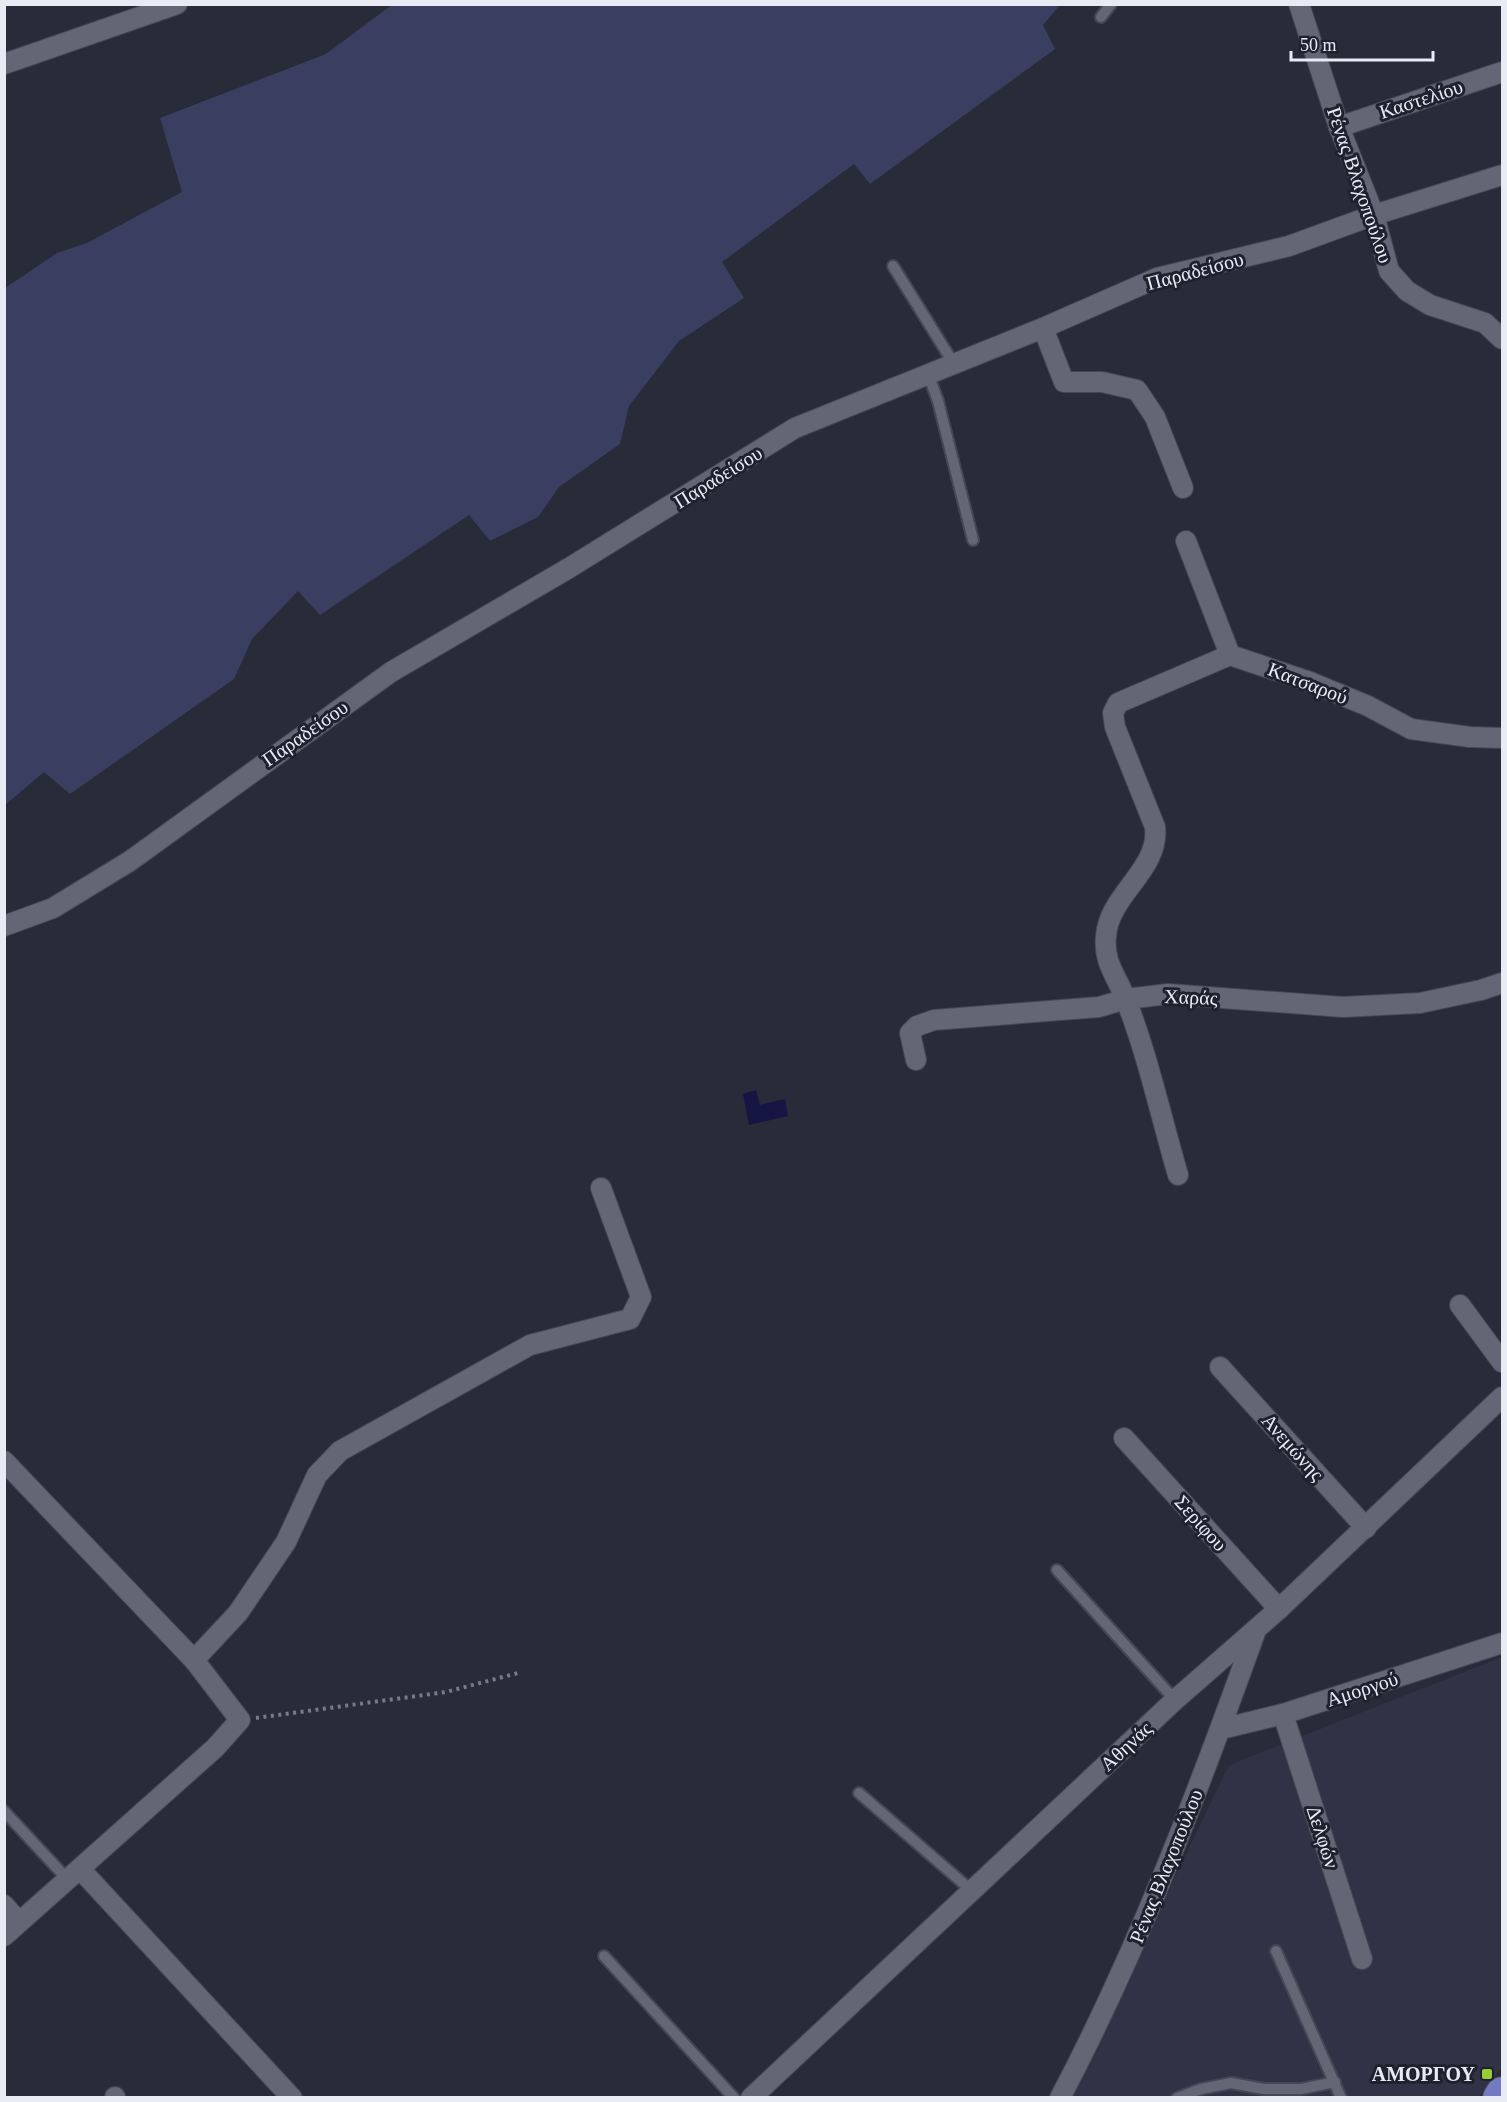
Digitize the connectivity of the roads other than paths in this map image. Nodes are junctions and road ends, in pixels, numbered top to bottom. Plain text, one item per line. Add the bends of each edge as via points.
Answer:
1 (177, 4) edge
2 (1111, 4) edge
3 (1299, 4) edge
4 (1101, 17) dead end
5 (4, 64) edge
6 (1503, 72) edge
7 (1339, 127) junction
8 (1503, 175) edge
9 (1374, 215) junction
10 (893, 266) dead end
11 (1043, 328) junction
12 (1503, 339) edge
13 (954, 364) junction
14 (928, 374) junction
15 (1183, 488) dead end
16 (973, 540) dead end
17 (1186, 541) dead end
18 (1230, 655) junction
19 (1503, 738) edge
20 (4, 926) edge
21 (1503, 983) edge
22 (1126, 999) junction
23 (916, 1060) dead end
24 (1178, 1175) dead end
25 (601, 1188) dead end
26 (1460, 1305) dead end
27 (1503, 1362) edge
28 (1220, 1367) dead end
29 (1503, 1397) edge
30 (1124, 1438) dead end
31 (4, 1461) edge
32 (1366, 1528) junction
33 (1057, 1570) dead end
34 (1279, 1609) junction
35 (1257, 1628) junction
36 (1503, 1643) edge
37 (194, 1660) junction
38 (1175, 1700) junction
39 (1283, 1714) junction
40 (1221, 1729) junction
41 (859, 1793) dead end
42 (4, 1810) edge
43 (75, 1875) junction
44 (972, 1891) junction
45 (4, 1905) edge
46 (19, 1922) junction
47 (4, 1936) edge
48 (1276, 1951) dead end
49 (604, 1956) dead end
50 (1362, 1959) dead end
51 (1335, 2082) junction
52 (1503, 2092) edge
53 (292, 2097) edge
54 (734, 2097) edge
55 (751, 2097) edge
56 (1060, 2097) edge
57 (1177, 2097) edge
58 (1341, 2097) edge
59 (1499, 2097) edge

1 - 5 street
2 - 4 lane
3 - 7 street, Ρένας Βλαχοπούλου
6 - 7 street, Καστελίου
7 - 9 street, Ρένας Βλαχοπούλου
8 - 9 street, Παραδείσου
9 - 11 street, Παραδείσου via 1289,246 1157,278
9 - 12 street, Ρένας Βλαχοπούλου via 1389,272 1407,291 1430,304 1485,323
10 - 13 lane
11 - 13 street, Παραδείσου
11 - 15 street via 1064,382 1102,382 1137,390 1155,417
13 - 14 street, Παραδείσου
14 - 16 lane
14 - 20 street, Παραδείσου via 795,428 599,550 391,672 130,861 53,908
17 - 18 street
18 - 19 street, Κατσαρού via 1310,682 1411,729
18 - 22 street via 1118,703 1113,713 1157,842 1115,905 1106,933 1105,956
21 - 22 street, Χαράς via 1420,1003 1343,1007 1168,994
22 - 23 street, Χαράς via 1099,1007 934,1020 916,1026 910,1033
22 - 24 street
25 - 37 street via 641,1297 630,1319 530,1345 340,1451 317,1474 286,1542 238,1613
26 - 27 street
28 - 32 street, Ανεμώνης
29 - 32 street, Αθηνάς
30 - 34 street, Σερίφου
31 - 37 street
32 - 34 street, Αθηνάς
33 - 38 lane
34 - 35 street, Αθηνάς
35 - 38 street, Αθηνάς
35 - 40 street, Ρένας Βλαχοπούλου
36 - 39 street, Αμοργού
37 - 43 street via 240,1720 215,1749
38 - 44 street, Αθηνάς
39 - 40 street, Αμοργού
39 - 50 street, Δελφών
40 - 56 street, Ρένας Βλαχοπούλου via 1102,2018
41 - 44 lane
42 - 43 lane
43 - 46 street
43 - 53 street
44 - 55 street, Αθηνάς
45 - 46 street
46 - 47 street
48 - 51 lane
49 - 54 lane
51 - 57 lane via 1301,2089 1264,2089 1231,2083
51 - 58 lane
52 - 59 main road

